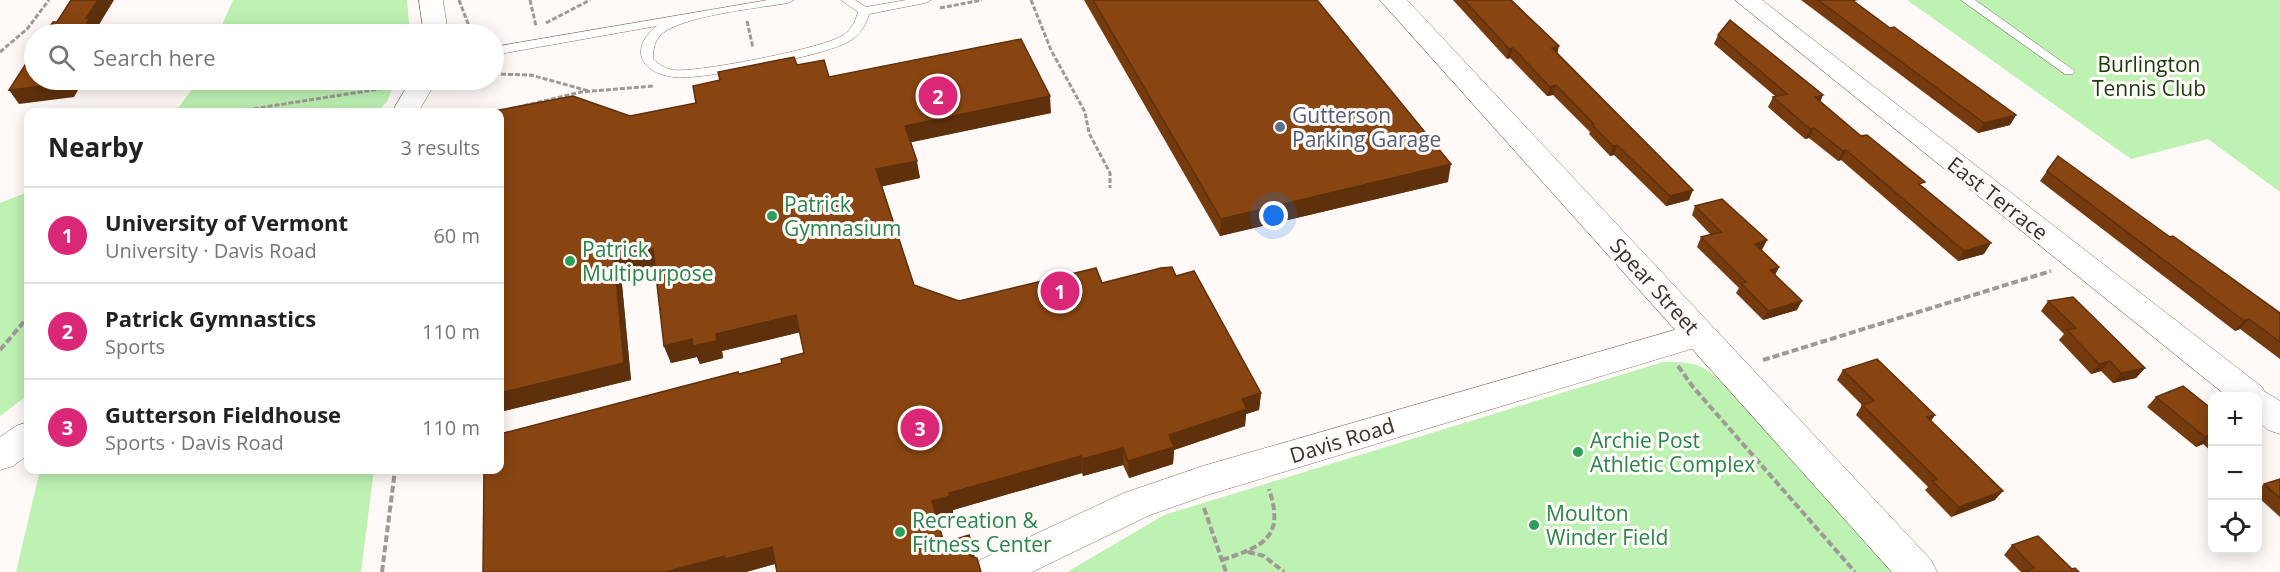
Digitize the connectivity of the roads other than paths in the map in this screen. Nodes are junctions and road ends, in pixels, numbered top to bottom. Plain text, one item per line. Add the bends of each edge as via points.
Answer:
1 (431, 0) edge
2 (788, 0) edge
3 (851, 0) edge
4 (925, 0) edge
5 (1393, 0) edge
6 (1747, 0) edge
7 (1967, 0) edge
8 (864, 11) junction
9 (690, 18) junction
10 (435, 24) edge
11 (504, 49) edge
12 (2069, 71) dead end
13 (418, 90) edge
14 (407, 108) edge
15 (1699, 335) junction
16 (2245, 392) edge
17 (2262, 405) edge
18 (2280, 420) edge
19 (24, 439) edge
20 (0, 456) edge
21 (994, 572) edge
22 (1917, 572) edge

1 - 10 street
2 - 9 lane
3 - 8 lane
4 - 8 lane
5 - 15 main road, Spear Street
6 - 16 street, East Terrace
7 - 12 lane
8 - 9 lane via 854,34 840,44 700,73 657,70 647,60 650,38 664,26
9 - 11 lane
13 - 14 street
15 - 21 street, Davis Road via 1195,483 1137,504
15 - 22 main road, Spear Street
17 - 18 street
19 - 20 street

